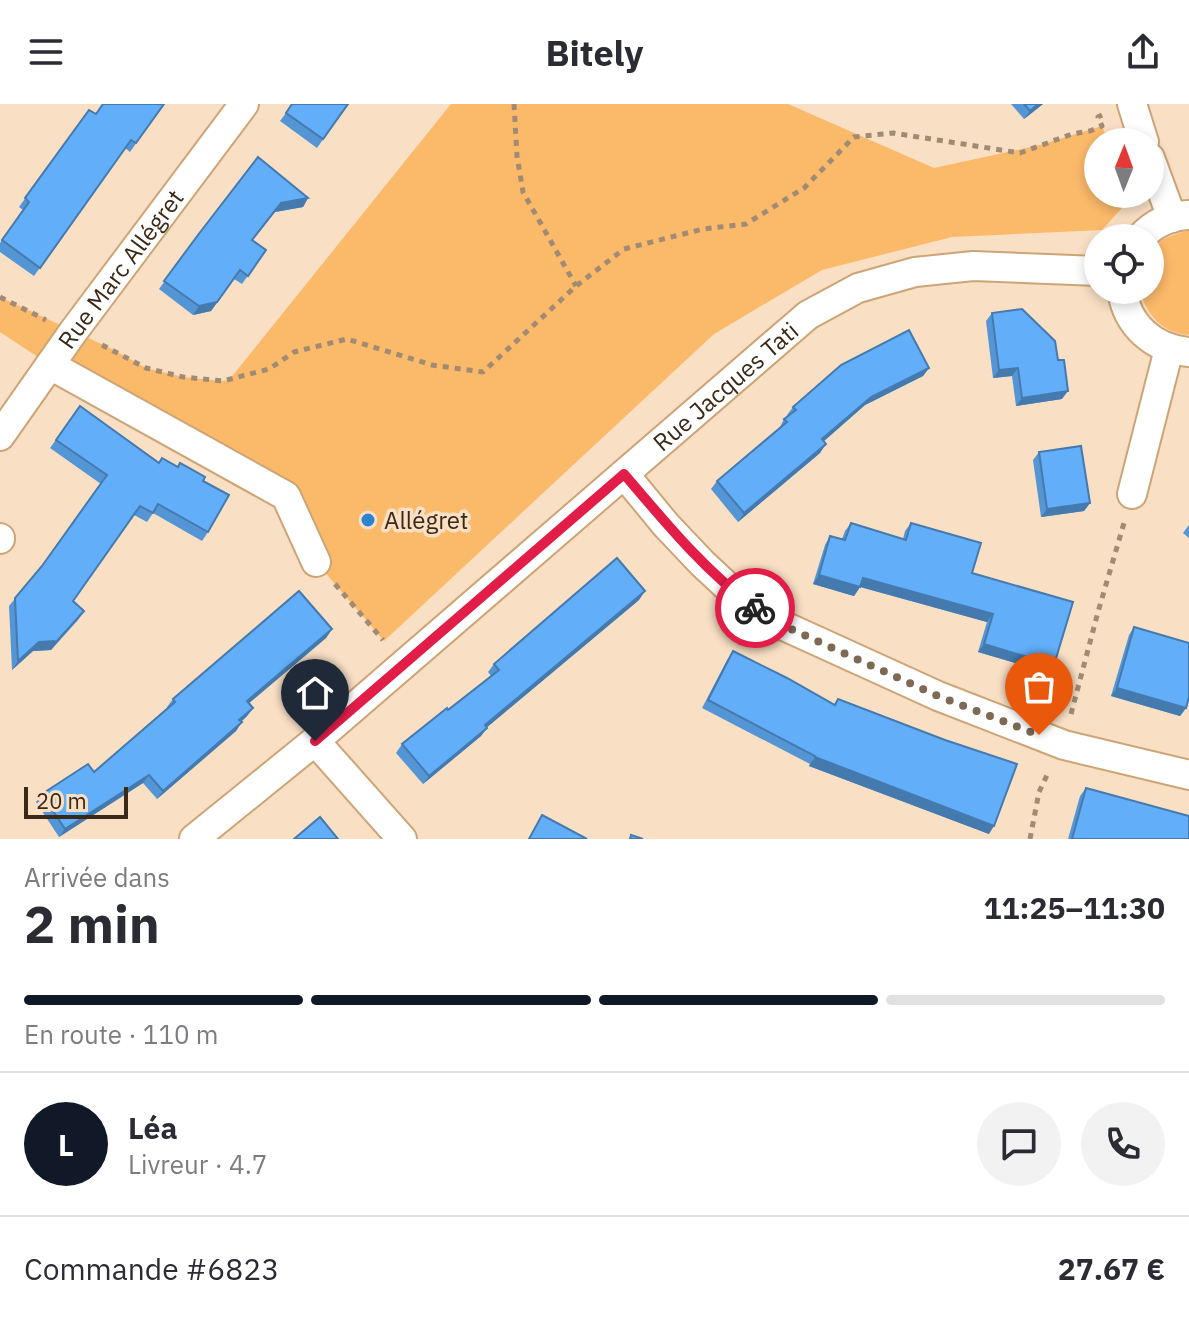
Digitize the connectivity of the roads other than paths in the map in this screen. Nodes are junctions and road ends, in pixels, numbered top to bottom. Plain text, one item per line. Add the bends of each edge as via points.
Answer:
1 (244, 104) edge
2 (1133, 104) edge
3 (1140, 128) edge
4 (1164, 185) edge
5 (1180, 216) edge
6 (1156, 224) edge
7 (1084, 270) edge
8 (1126, 304) edge
9 (1179, 351) edge
10 (50, 365) junction
11 (0, 436) edge
12 (624, 474) junction
13 (1132, 494) road end
14 (316, 562) road end
15 (315, 741) junction
16 (1189, 775) edge
17 (194, 839) edge
18 (402, 839) edge

1 - 10 street, Rue Marc Allégret
2 - 3 street
4 - 5 street
5 - 6 street
7 - 12 street, Rue Jacques Tati via 973,266 915,272 858,288 808,315
8 - 9 street via 1148,338
9 - 13 street
10 - 11 street, Rue Marc Allégret
10 - 14 street via 286,496
12 - 15 street, Rue Jacques Tati
12 - 16 street via 702,563 771,620 938,696 1064,745
15 - 17 street, Rue Jacques Tati
15 - 18 street

